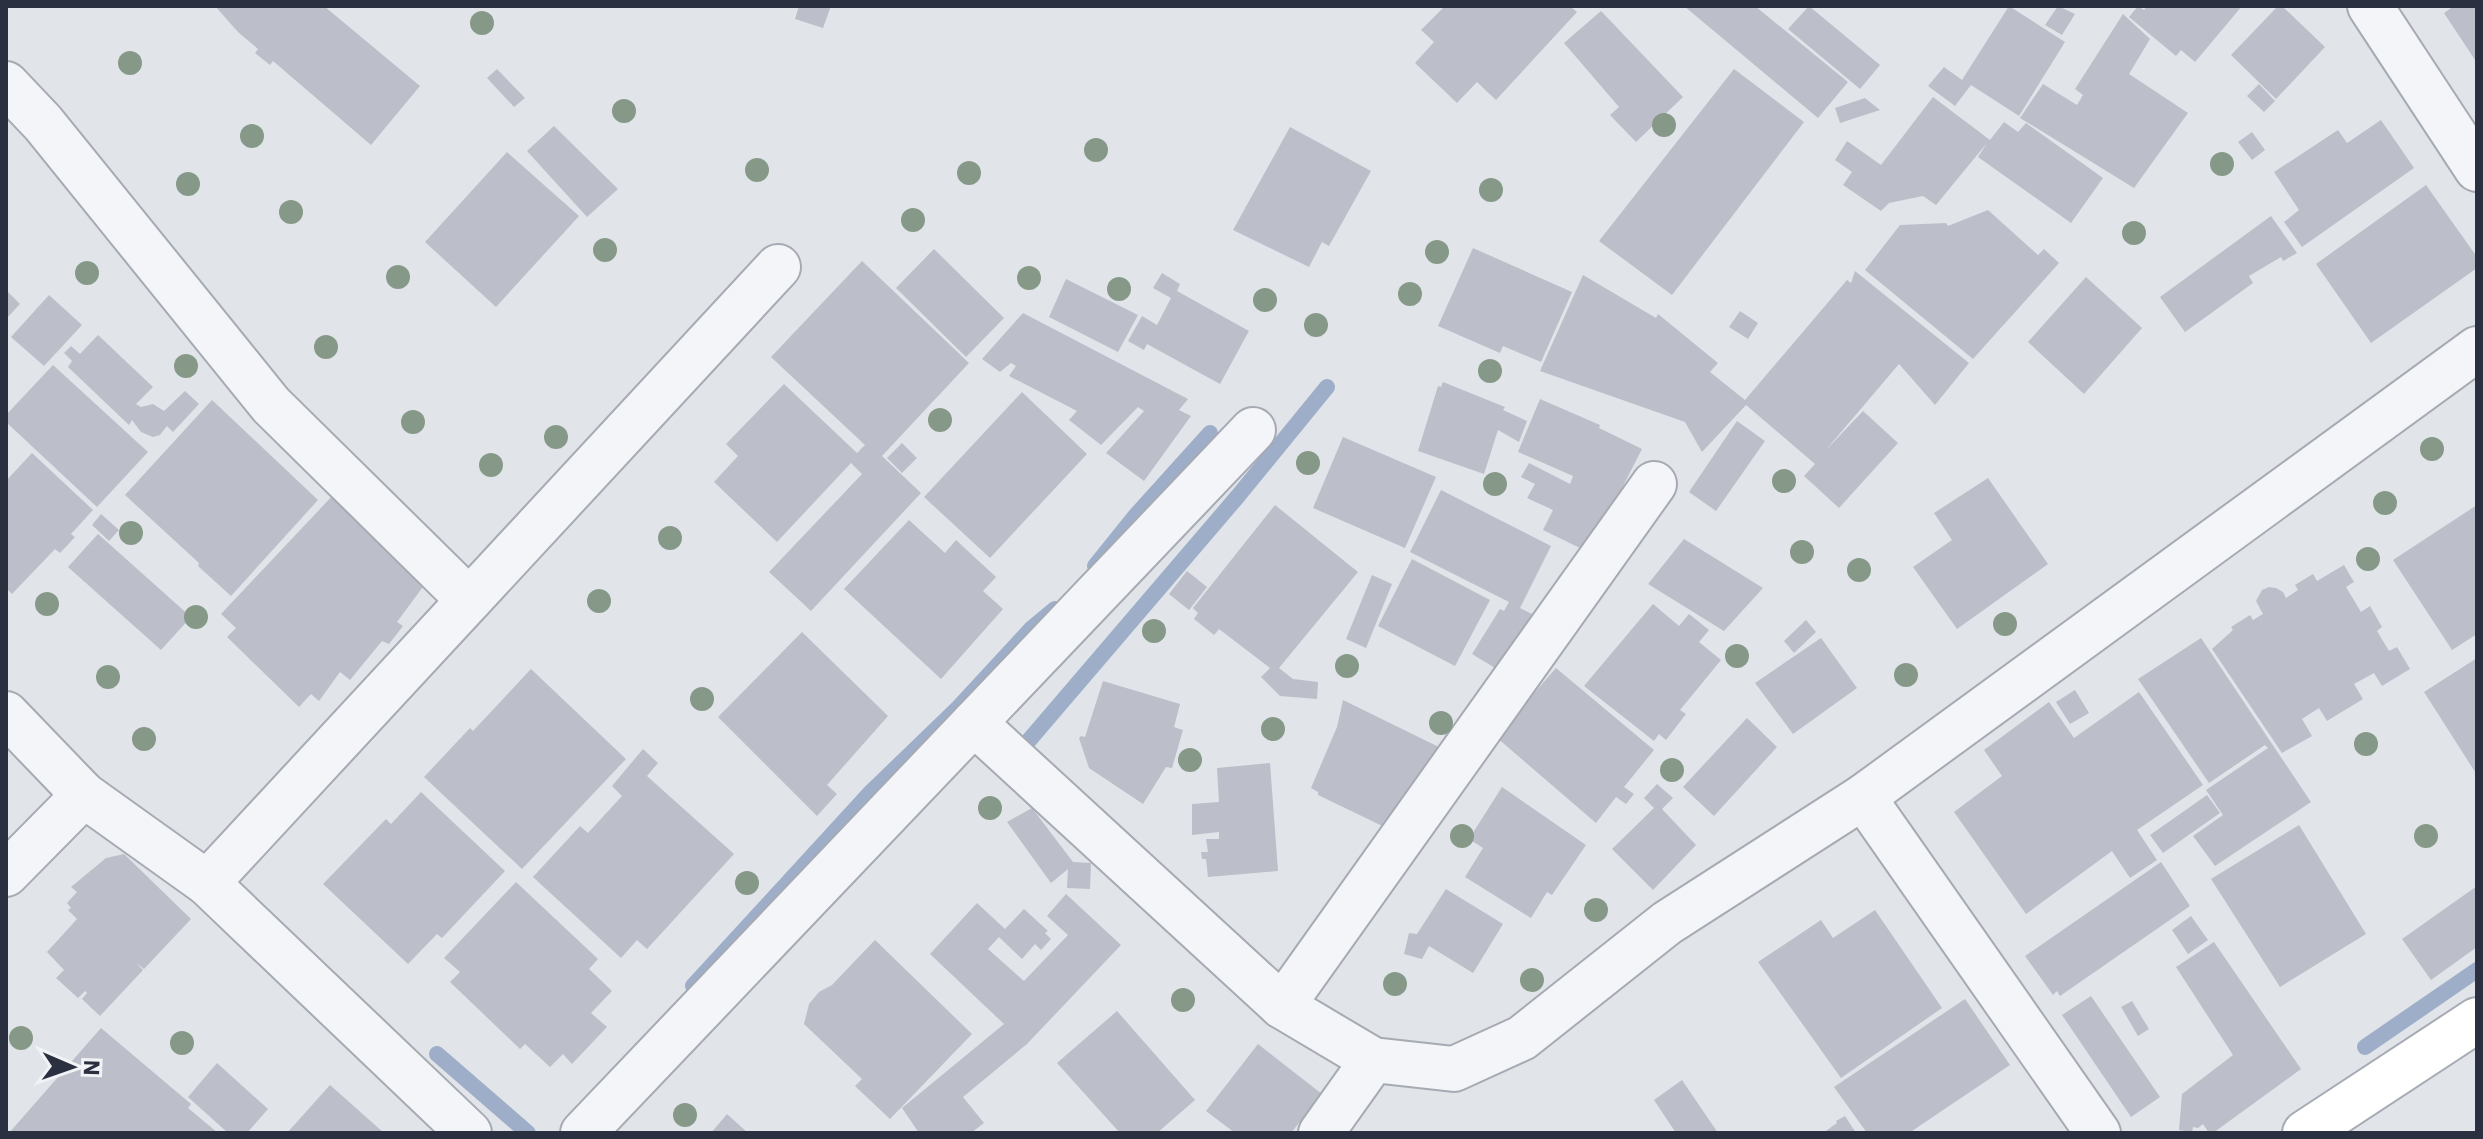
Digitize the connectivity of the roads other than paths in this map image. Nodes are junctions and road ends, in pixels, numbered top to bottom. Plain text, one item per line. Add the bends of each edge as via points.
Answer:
1 (2370, 6) edge
2 (6, 84) edge
3 (2477, 169) edge
4 (778, 267) dead end
5 (2477, 349) edge
6 (1253, 430) dead end
7 (1654, 484) dead end
8 (469, 600) junction
9 (6, 714) edge
10 (974, 723) junction
11 (84, 795) junction
12 (1863, 797) junction
13 (6, 874) edge
14 (207, 883) junction
15 (1282, 1006) junction
16 (2477, 1020) edge
17 (1373, 1060) junction
18 (469, 1133) edge
19 (583, 1133) edge
20 (1321, 1133) edge
21 (2098, 1133) edge
22 (2305, 1133) edge

1 - 3 street
2 - 8 street via 271,405
4 - 8 street
5 - 12 street
6 - 10 street
7 - 15 street
8 - 14 street
9 - 11 street
10 - 15 street
10 - 19 street
11 - 13 street
11 - 14 street
12 - 17 street via 1667,923 1522,1038 1454,1069
12 - 21 street
14 - 18 street
15 - 17 street
16 - 22 main road
17 - 20 street

